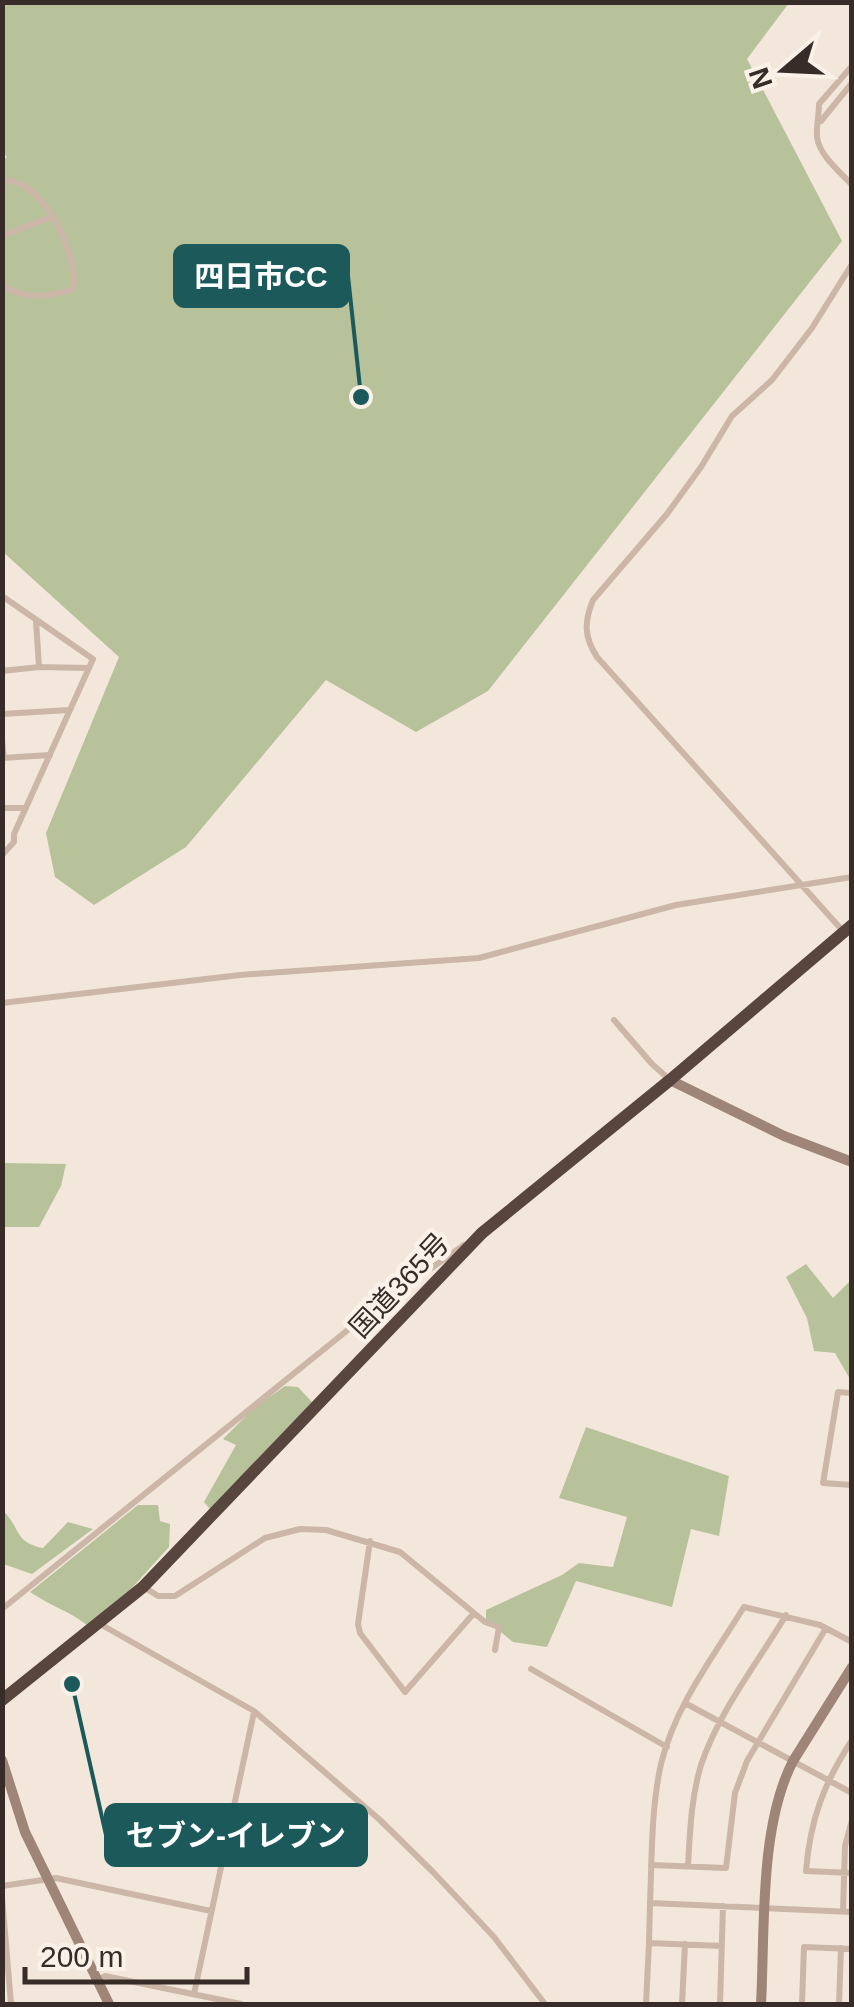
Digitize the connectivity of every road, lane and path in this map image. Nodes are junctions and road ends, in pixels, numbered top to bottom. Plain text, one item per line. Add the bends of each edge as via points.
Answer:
1 (852, 66) edge
2 (852, 83) edge
3 (820, 122) junction
4 (2, 181) edge
5 (852, 184) edge
6 (51, 217) junction
7 (2, 236) edge
8 (852, 264) edge
9 (2, 284) edge
10 (2, 596) edge
11 (36, 620) junction
12 (40, 667) junction
13 (88, 668) junction
14 (2, 671) edge
15 (69, 710) junction
16 (2, 714) edge
17 (2, 741) edge
18 (50, 755) junction
19 (3, 758) edge
20 (2, 808) edge
21 (26, 808) junction
22 (2, 855) edge
23 (852, 877) edge
24 (803, 885) junction
25 (848, 929) edge
26 (2, 1004) edge
27 (614, 1020) dead end
28 (670, 1080) junction
29 (852, 1162) edge
30 (482, 1233) junction
31 (852, 1393) edge
32 (852, 1485) edge
33 (370, 1541) junction
34 (143, 1586) junction
35 (2, 1609) edge
36 (474, 1614) junction
37 (786, 1616) junction
38 (100, 1624) junction
39 (826, 1628) junction
40 (852, 1642) edge
41 (496, 1650) dead end
42 (852, 1667) edge
43 (532, 1669) dead end
44 (2, 1700) edge
45 (684, 1703) junction
46 (254, 1711) junction
47 (720, 1722) junction
48 (852, 1740) edge
49 (756, 1741) junction
50 (667, 1747) junction
51 (2, 1760) edge
52 (793, 1761) junction
53 (828, 1779) junction
54 (852, 1793) edge
55 (852, 1820) edge
56 (850, 1834) edge
57 (651, 1865) junction
58 (688, 1866) junction
59 (848, 1873) edge
60 (48, 1880) junction
61 (2, 1886) edge
62 (2, 1897) edge
63 (650, 1903) junction
64 (724, 1906) junction
65 (766, 1909) junction
66 (211, 1911) junction
67 (847, 1912) edge
68 (648, 1942) junction
69 (685, 1944) junction
70 (722, 1946) junction
71 (841, 1948) junction
72 (852, 1949) edge
73 (6, 1978) edge
74 (98, 1980) junction
75 (194, 1994) junction
76 (12, 2004) edge
77 (110, 2004) edge
78 (241, 2004) edge
79 (545, 2004) edge
80 (646, 2004) edge
81 (682, 2004) edge
82 (720, 2004) edge
83 (761, 2004) edge
84 (802, 2004) edge
85 (838, 2004) edge

1 - 3 street via 818,104
2 - 3 street
3 - 5 street via 818,143
4 - 6 street via 34,191
6 - 7 street
6 - 9 street via 70,254 73,289 31,295
8 - 24 street via 812,328 772,380 732,416 702,466 587,615 588,644 597,657
10 - 11 street
11 - 12 street
11 - 13 street via 92,658
12 - 13 street
12 - 14 street
13 - 15 street
15 - 16 street
15 - 18 street
17 - 19 street
18 - 19 street
18 - 21 street
20 - 21 street
21 - 22 street
23 - 24 street
24 - 25 street
24 - 26 street via 676,906 479,958 240,976
25 - 28 highway, 国道365号
27 - 28 street
28 - 29 street
28 - 30 highway, 国道365号
30 - 34 highway, 国道365号
30 - 35 street via 375,1308
31 - 32 street via 838,1392 823,1484
33 - 34 street via 326,1530 282,1532 175,1596 158,1596
33 - 36 street via 400,1552
33 - 36 street via 360,1633 405,1692
34 - 38 highway, 国道365号
36 - 41 street via 498,1627
37 - 39 street
37 - 45 street via 744,1607
37 - 47 street
38 - 44 highway, 国道365号
38 - 46 street
39 - 40 street
39 - 49 street
42 - 52 street
43 - 50 street
45 - 47 street
45 - 50 street
46 - 66 street
46 - 79 street via 433,1872
47 - 49 street
47 - 58 street via 698,1778
48 - 53 street
49 - 52 street
49 - 58 street via 735,1793 726,1868
50 - 57 street
51 - 60 street
52 - 53 street
52 - 65 street via 772,1821
53 - 54 street
53 - 59 street via 810,1829 806,1871
55 - 56 street
56 - 59 street
57 - 58 street
57 - 63 street
59 - 67 street
60 - 61 street
60 - 66 street
60 - 74 street
62 - 73 street
63 - 64 street
63 - 68 street
64 - 65 street
64 - 70 street
65 - 67 street
65 - 83 street
66 - 75 street
68 - 69 street
68 - 80 street
69 - 70 street
69 - 81 street
70 - 82 street
71 - 72 street
71 - 84 street via 804,1947
71 - 85 street
73 - 76 street
74 - 75 street
74 - 77 street
75 - 78 street

